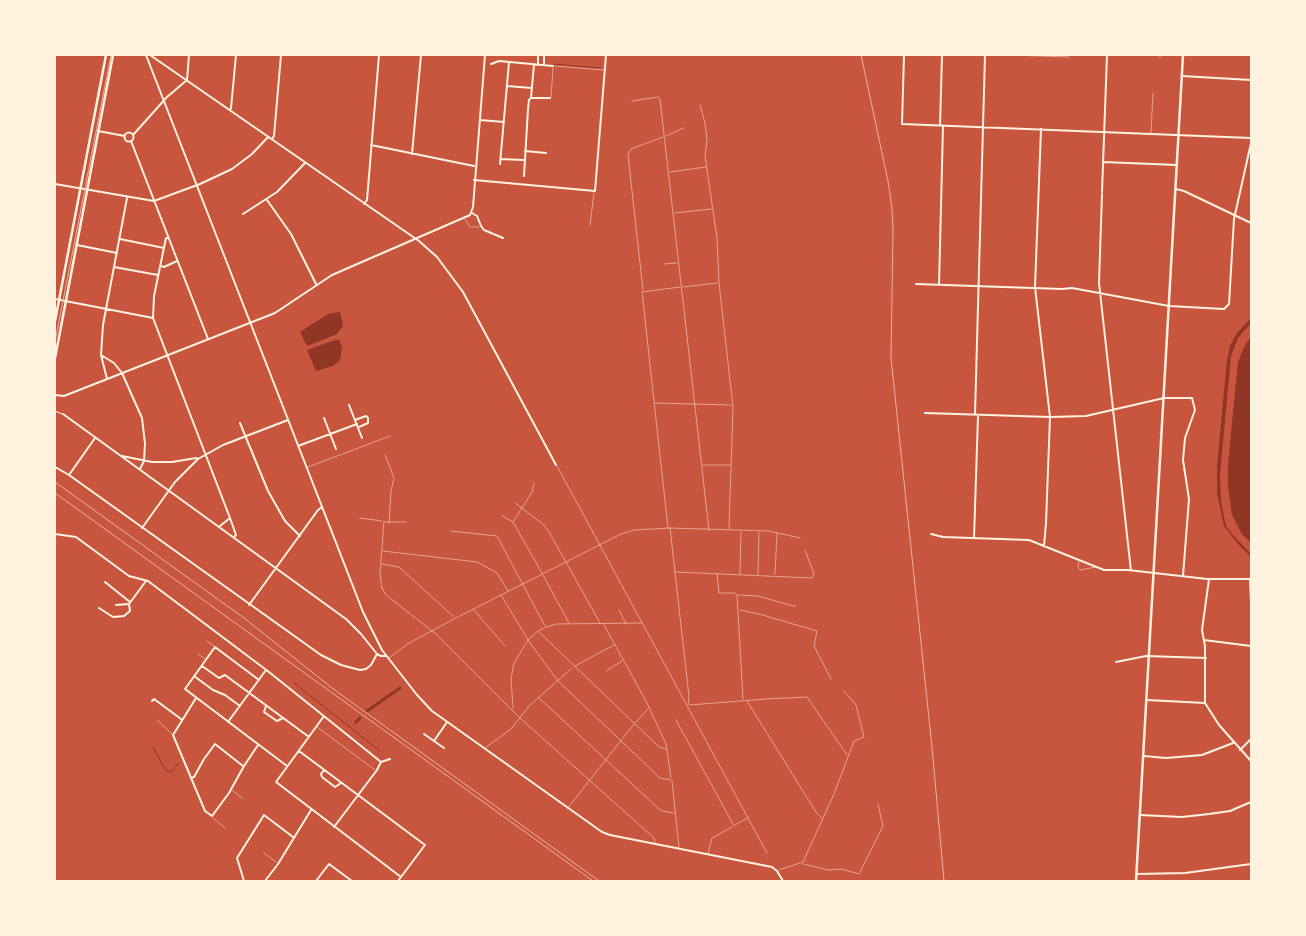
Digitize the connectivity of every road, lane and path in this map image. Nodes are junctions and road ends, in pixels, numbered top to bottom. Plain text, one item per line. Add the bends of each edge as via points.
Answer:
1 (106, 55) edge
2 (113, 55) edge
3 (146, 55) edge
4 (150, 55) edge
5 (189, 55) edge
6 (236, 55) edge
7 (281, 55) edge
8 (379, 55) edge
9 (421, 55) edge
10 (485, 55) edge
11 (504, 55) edge
12 (538, 55) edge
13 (544, 55) edge
14 (606, 55) edge
15 (904, 55) edge
16 (942, 55) edge
17 (985, 55) edge
18 (1008, 55) edge
19 (1107, 55) edge
20 (1160, 55) edge
21 (1183, 55) edge
22 (1069, 56) dead end
23 (1160, 58) dead end
24 (503, 61) junction
25 (509, 62) junction
26 (491, 64) dead end
27 (536, 64) junction
28 (544, 65) junction
29 (553, 66) junction
30 (605, 70) junction
31 (1182, 76) junction
32 (187, 80) junction
33 (1251, 80) edge
34 (507, 86) junction
35 (532, 88) junction
36 (1153, 93) dead end
37 (531, 98) junction
38 (550, 98) joint
39 (164, 101) junction
40 (632, 101) dead end
41 (700, 105) dead end
42 (230, 110) junction
43 (480, 120) junction
44 (504, 122) junction
45 (942, 126) junction
46 (983, 127) junction
47 (684, 128) dead end
48 (1041, 129) junction
49 (98, 131) junction
50 (1104, 131) junction
51 (1151, 133) junction
52 (1179, 134) junction
53 (133, 135) junction
54 (125, 136) junction
55 (664, 136) junction
56 (268, 137) junction
57 (1251, 138) edge
58 (272, 139) junction
59 (131, 141) junction
60 (1251, 143) edge
61 (371, 145) junction
62 (525, 151) junction
63 (546, 153) dead end
64 (412, 154) junction
65 (501, 158) junction
66 (524, 160) junction
67 (1103, 162) junction
68 (305, 163) junction
69 (500, 164) dead end
70 (1177, 165) junction
71 (476, 166) junction
72 (707, 167) junction
73 (668, 172) junction
74 (524, 176) dead end
75 (474, 180) junction
76 (55, 184) edge
77 (196, 186) junction
78 (80, 189) junction
79 (1176, 189) junction
80 (87, 190) junction
81 (594, 191) junction
82 (127, 198) junction
83 (267, 200) junction
84 (154, 202) junction
85 (364, 204) junction
86 (713, 209) junction
87 (471, 213) junction
88 (244, 214) dead end
89 (673, 214) junction
90 (1234, 215) junction
91 (464, 219) junction
92 (1251, 223) edge
93 (590, 225) dead end
94 (481, 226) junction
95 (168, 238) junction
96 (503, 238) dead end
97 (119, 239) junction
98 (416, 239) junction
99 (76, 245) junction
100 (164, 248) junction
101 (116, 252) junction
102 (177, 261) junction
103 (679, 262) junction
104 (664, 264) dead end
105 (161, 266) junction
106 (114, 267) junction
107 (158, 275) junction
108 (719, 283) junction
109 (316, 284) junction
110 (916, 284) dead end
111 (939, 285) junction
112 (978, 286) junction
113 (681, 287) junction
114 (1035, 287) junction
115 (642, 292) junction
116 (1101, 293) junction
117 (57, 299) edge
118 (66, 301) junction
119 (1171, 306) junction
120 (106, 309) junction
121 (152, 318) junction
122 (55, 321) edge
123 (250, 323) junction
124 (208, 339) junction
125 (101, 355) junction
126 (167, 355) junction
127 (55, 358) edge
128 (122, 373) junction
129 (107, 379) junction
130 (55, 395) edge
131 (1164, 398) junction
132 (654, 403) junction
133 (349, 405) dead end
134 (695, 405) junction
135 (731, 405) junction
136 (1113, 410) junction
137 (55, 411) edge
138 (925, 413) dead end
139 (63, 414) joint
140 (974, 414) junction
141 (978, 415) junction
142 (1050, 417) junction
143 (324, 418) dead end
144 (288, 420) junction
145 (355, 420) junction
146 (240, 422) dead end
147 (357, 425) junction
148 (330, 434) junction
149 (246, 436) junction
150 (390, 436) dead end
151 (96, 438) junction
152 (362, 438) dead end
153 (298, 446) junction
154 (336, 450) dead end
155 (205, 455) junction
156 (385, 455) dead end
157 (122, 456) junction
158 (198, 459) junction
159 (144, 461) junction
160 (556, 465) joint
161 (702, 465) junction
162 (731, 465) junction
163 (55, 467) edge
164 (307, 468) junction
165 (140, 469) junction
166 (69, 475) junction
167 (534, 483) dead end
168 (169, 491) junction
169 (515, 503) dead end
170 (322, 508) junction
171 (522, 508) junction
172 (502, 516) dead end
173 (230, 518) junction
174 (360, 518) dead end
175 (384, 521) junction
176 (406, 522) dead end
177 (513, 522) junction
178 (389, 523) junction
179 (220, 527) junction
180 (142, 528) junction
181 (668, 528) junction
182 (670, 528) junction
183 (709, 530) junction
184 (729, 530) junction
185 (451, 531) dead end
186 (741, 531) junction
187 (759, 531) junction
188 (777, 533) junction
189 (55, 534) edge
190 (931, 534) dead end
191 (300, 536) junction
192 (234, 538) junction
193 (800, 538) dead end
194 (974, 538) junction
195 (600, 546) junction
196 (1044, 546) junction
197 (805, 550) dead end
198 (381, 551) junction
199 (1080, 561) junction
200 (566, 563) junction
201 (381, 564) junction
202 (1096, 567) junction
203 (276, 568) junction
204 (1131, 571) junction
205 (674, 572) junction
206 (717, 573) junction
207 (543, 574) junction
208 (1154, 574) junction
209 (740, 575) junction
210 (758, 575) junction
211 (775, 576) junction
212 (1183, 576) junction
213 (1210, 579) junction
214 (146, 581) junction
215 (104, 582) dead end
216 (522, 584) junction
217 (508, 591) junction
218 (501, 595) junction
219 (737, 595) junction
220 (1251, 602) edge
221 (130, 603) junction
222 (250, 605) junction
223 (116, 606) dead end
224 (796, 606) dead end
225 (99, 608) dead end
226 (473, 609) junction
227 (619, 610) dead end
228 (738, 610) junction
229 (454, 619) junction
230 (642, 623) junction
231 (570, 624) junction
232 (600, 624) junction
233 (627, 624) junction
234 (604, 625) junction
235 (546, 626) junction
236 (432, 631) junction
237 (538, 631) junction
238 (528, 640) junction
239 (1204, 640) junction
240 (207, 641) dead end
241 (614, 645) junction
242 (506, 646) dead end
243 (1251, 646) edge
244 (215, 648) junction
245 (198, 654) dead end
246 (377, 654) junction
247 (386, 656) junction
248 (1149, 656) junction
249 (1206, 658) junction
250 (389, 659) junction
251 (206, 660) junction
252 (623, 660) junction
253 (1116, 662) dead end
254 (202, 666) junction
255 (574, 667) junction
256 (266, 670) junction
257 (606, 671) dead end
258 (194, 676) junction
259 (831, 679) dead end
260 (259, 680) junction
261 (558, 681) junction
262 (844, 691) dead end
263 (250, 693) junction
264 (538, 697) junction
265 (196, 698) junction
266 (743, 700) junction
267 (747, 700) junction
268 (1147, 700) junction
269 (152, 701) dead end
270 (1205, 703) junction
271 (266, 705) junction
272 (687, 705) junction
273 (240, 706) junction
274 (650, 709) junction
275 (513, 710) junction
276 (324, 716) junction
277 (283, 718) junction
278 (520, 718) junction
279 (157, 720) dead end
280 (181, 720) junction
281 (676, 720) dead end
282 (228, 722) junction
283 (447, 722) junction
284 (634, 724) junction
285 (317, 727) junction
286 (172, 734) junction
287 (424, 734) dead end
288 (309, 737) junction
289 (1251, 740) edge
290 (434, 741) junction
291 (621, 742) junction
292 (1233, 743) junction
293 (258, 745) junction
294 (444, 748) dead end
295 (484, 749) junction
296 (668, 749) junction
297 (1240, 750) junction
298 (299, 751) junction
299 (848, 755) junction
300 (1143, 756) junction
301 (390, 759) dead end
302 (606, 761) junction
303 (1251, 761) edge
304 (381, 762) junction
305 (244, 766) junction
306 (287, 766) junction
307 (324, 770) junction
308 (376, 771) junction
309 (191, 778) junction
310 (671, 780) junction
311 (590, 781) junction
312 (341, 783) junction
313 (231, 790) junction
314 (358, 796) junction
315 (244, 799) dead end
316 (1251, 802) edge
317 (878, 804) dead end
318 (311, 809) junction
319 (568, 809) junction
320 (676, 813) junction
321 (1140, 815) junction
322 (212, 816) junction
323 (749, 818) junction
324 (823, 818) junction
325 (734, 826) junction
326 (334, 827) junction
327 (225, 828) dead end
328 (294, 837) junction
329 (655, 844) junction
330 (679, 849) junction
331 (264, 853) dead end
332 (767, 853) dead end
333 (708, 855) junction
334 (278, 864) junction
335 (802, 864) junction
336 (1251, 864) edge
337 (777, 871) junction
338 (1137, 874) junction
339 (401, 877) junction
340 (244, 881) edge
341 (264, 881) edge
342 (316, 881) edge
343 (352, 881) edge
344 (398, 881) edge
345 (783, 881) edge
346 (1136, 881) edge

1 - 78 main road
2 - 49 main road
3 - 39 street
4 - 32 street
5 - 32 street
6 - 42 street
7 - 58 street
8 - 61 street
9 - 64 street
10 - 43 street
11 - 24 street
12 - 27 street
13 - 28 street
14 - 30 street
15 - 45 street via 902,124
16 - 45 street
17 - 46 street
18 - 22 lane
19 - 50 street
20 - 23 lane
21 - 31 main road
24 - 25 street
24 - 26 street
25 - 27 street
25 - 34 street
27 - 28 street
27 - 35 street
28 - 29 street
29 - 30 lane
29 - 38 lane
30 - 81 street
31 - 33 street
31 - 52 main road
32 - 39 street
32 - 42 street
34 - 35 street
34 - 44 street
35 - 37 street
36 - 51 lane
37 - 38 street
37 - 62 street
39 - 53 street
39 - 77 street
40 - 55 lane via 659,98
41 - 72 lane via 707,140
42 - 56 street
43 - 44 street
43 - 71 street
44 - 65 street
45 - 46 street
45 - 111 street
46 - 48 street
46 - 112 street
47 - 55 lane
48 - 50 street
48 - 114 street
49 - 54 street
49 - 80 main road
50 - 51 street
50 - 67 street
51 - 52 street
52 - 57 street
52 - 70 main road
53 - 54 street via 128,133
53 - 59 street
54 - 59 street via 127,141
55 - 73 lane
55 - 115 lane via 628,152
56 - 58 street
56 - 77 street via 236,166
58 - 68 street
59 - 84 street
60 - 90 street
61 - 64 street
61 - 85 street via 367,200
62 - 63 street
62 - 66 street
64 - 71 street
65 - 66 street
65 - 69 street
66 - 74 street
67 - 70 street
67 - 116 street
68 - 83 street
68 - 85 street
70 - 79 main road
71 - 75 street
72 - 73 lane
72 - 86 lane
73 - 89 lane
75 - 81 street
75 - 87 street
76 - 78 street
77 - 84 street
77 - 123 street
78 - 80 street
78 - 117 main road
79 - 90 street
79 - 119 main road
80 - 82 street
80 - 99 main road
81 - 93 lane
82 - 84 street
82 - 97 street
83 - 88 street
83 - 109 street via 291,234
84 - 95 street
85 - 98 street
86 - 89 lane
86 - 108 lane
87 - 91 street
87 - 94 street via 477,216
89 - 103 lane
90 - 92 street
90 - 119 street via 1229,304 1221,310
91 - 94 lane via 470,227
91 - 98 street
94 - 96 street
95 - 100 street
95 - 102 street
97 - 100 street
97 - 101 street
98 - 109 street
98 - 160 street via 437,257 460,286
99 - 101 street
99 - 118 main road
100 - 105 street
101 - 106 street
102 - 105 street
102 - 124 street
103 - 104 lane
103 - 113 lane
105 - 107 street
106 - 107 street
106 - 120 street
107 - 121 street
108 - 113 lane
108 - 135 lane
109 - 123 street via 275,313
110 - 111 street
111 - 112 street
112 - 114 street
112 - 140 street
113 - 115 lane
113 - 134 lane
114 - 116 street
114 - 142 street
115 - 132 lane
116 - 119 street
116 - 136 street
117 - 118 street
117 - 122 main road
118 - 120 street
118 - 127 main road
119 - 131 main road
120 - 121 street
120 - 125 street
121 - 126 street
123 - 124 street
123 - 144 street
124 - 126 street
125 - 128 street
125 - 129 street
126 - 128 street
126 - 155 street
128 - 129 street
128 - 159 street via 142,418 146,444
129 - 130 street via 64,396
131 - 136 street
131 - 208 main road
131 - 212 street via 1192,398 1194,410 1185,438 1183,460 1189,499
132 - 134 lane
132 - 181 lane
133 - 145 street
134 - 135 lane
134 - 161 lane
135 - 162 lane
136 - 142 street via 1086,416
136 - 204 street
137 - 139 street
138 - 140 street
139 - 151 street
140 - 141 street
141 - 142 street
141 - 194 street
142 - 196 street
143 - 148 street
144 - 149 street
144 - 153 street
145 - 147 street
145 - 147 street via 366,416 369,420
146 - 149 street
147 - 148 street
147 - 152 street
148 - 153 street
148 - 154 street
149 - 155 street
149 - 191 street via 273,501 285,521
150 - 164 lane
151 - 157 street
151 - 166 street
153 - 164 street
155 - 158 street
155 - 173 street
156 - 178 lane via 394,478
157 - 159 street
157 - 165 street
158 - 159 street
158 - 168 street
159 - 165 street
160 - 195 lane
161 - 162 lane
161 - 183 lane
162 - 184 lane
163 - 166 street
164 - 170 street
165 - 168 street
166 - 180 street
167 - 171 lane
168 - 179 street
168 - 180 street
169 - 171 lane
170 - 191 street
170 - 247 street via 377,643
171 - 177 lane
171 - 200 lane via 548,530
172 - 177 lane
173 - 179 street
173 - 192 street via 236,535
174 - 175 lane
175 - 178 lane
175 - 198 lane
176 - 178 lane
177 - 207 lane
179 - 192 street
180 - 222 street
181 - 182 lane
181 - 195 lane via 634,530
182 - 183 lane
182 - 205 lane
183 - 184 lane
184 - 186 lane
185 - 216 lane via 497,536
186 - 187 lane
186 - 209 lane
187 - 188 lane
187 - 210 lane
188 - 193 lane
188 - 211 lane
189 - 214 street via 76,537 129,576
190 - 194 street
191 - 203 street
192 - 203 street
194 - 196 street via 1029,540
195 - 200 lane
195 - 230 lane
196 - 199 street
197 - 211 lane via 814,574 812,578
198 - 201 lane
198 - 217 lane via 477,562 497,573
199 - 202 street
199 - 202 lane via 1080,570
200 - 207 lane
200 - 232 lane
201 - 229 lane via 398,567
201 - 236 lane via 383,591
202 - 204 street
203 - 222 street
203 - 246 street via 346,618
204 - 208 street
205 - 206 lane
205 - 272 lane via 689,697
206 - 209 lane
206 - 219 lane via 719,593
207 - 216 lane
207 - 231 lane
208 - 212 street
208 - 248 main road
209 - 210 lane
210 - 211 lane
212 - 213 street
213 - 220 street via 1250,579
213 - 239 street via 1202,630
214 - 221 street
214 - 256 street
215 - 221 street
216 - 217 lane
216 - 235 lane
217 - 218 lane
218 - 226 lane
218 - 238 lane
219 - 224 lane via 758,596
219 - 228 lane
221 - 223 street
221 - 225 street via 129,612 123,617 111,616
222 - 246 street via 327,658 358,670 373,666
226 - 229 lane
226 - 242 lane
227 - 233 lane
228 - 259 lane via 817,631 814,646
228 - 266 lane
229 - 236 lane
230 - 233 lane
230 - 272 lane
231 - 232 lane
231 - 235 lane
232 - 234 lane
233 - 234 lane
234 - 241 lane
235 - 237 lane
236 - 250 lane
236 - 275 lane
237 - 238 lane
237 - 255 lane
238 - 261 lane
238 - 275 lane via 513,667
239 - 243 street
239 - 249 street
240 - 244 lane
241 - 252 lane
241 - 255 lane
244 - 251 street
244 - 260 street
245 - 251 lane
246 - 247 street
247 - 250 street
248 - 249 street
248 - 253 street
248 - 268 main road
249 - 270 street
250 - 283 street via 422,702
251 - 254 street
252 - 257 lane
252 - 274 lane
254 - 258 street
254 - 263 street via 219,678 225,675
255 - 261 lane
255 - 284 lane
256 - 260 street
256 - 276 street
258 - 265 street via 185,689
258 - 273 street
260 - 263 street
261 - 264 lane
261 - 291 lane
262 - 299 lane via 854,701 864,734 854,741
263 - 271 street
263 - 273 street
264 - 278 lane
264 - 302 lane
265 - 280 street
265 - 282 street
266 - 267 lane
266 - 272 lane
267 - 299 lane via 809,699
267 - 324 lane via 816,812
268 - 270 street
268 - 300 main road
269 - 280 street via 154,699
270 - 292 street
271 - 277 street
271 - 277 street via 264,712 277,721
272 - 323 lane
273 - 282 street
274 - 284 lane
274 - 296 lane
275 - 278 lane
276 - 285 street
276 - 304 street
277 - 288 street
278 - 295 lane
278 - 311 lane
279 - 286 lane
280 - 286 street
281 - 325 lane
282 - 293 street
283 - 290 street
283 - 295 street
284 - 291 lane
284 - 296 lane via 659,747
285 - 288 street
285 - 308 lane
286 - 309 street
287 - 290 street
288 - 298 street
289 - 297 street
290 - 294 street
291 - 302 lane
291 - 310 lane via 660,778
292 - 297 street
292 - 300 street via 1202,755
293 - 305 street
293 - 306 street
295 - 319 street
296 - 310 lane
297 - 303 street
298 - 306 street
298 - 307 street
299 - 324 lane
300 - 321 main road
301 - 304 street
302 - 311 lane
302 - 320 lane via 660,810
304 - 308 street
305 - 309 street via 215,744
305 - 313 street
306 - 318 street via 276,782
307 - 312 street
307 - 312 street via 322,777 335,787
308 - 314 street
309 - 322 street via 205,811
310 - 320 lane
311 - 319 lane
311 - 329 lane via 654,838
312 - 314 street
313 - 315 lane
313 - 322 street
314 - 326 street
314 - 339 street via 425,845
316 - 321 street via 1230,811 1209,814 1182,817
317 - 335 lane via 883,826 859,874 841,868 818,869
318 - 326 street
318 - 328 street
319 - 329 street via 605,834
320 - 330 lane
321 - 338 main road
322 - 327 lane
323 - 325 lane
323 - 332 lane
324 - 335 lane
325 - 333 lane via 712,838
326 - 339 street
328 - 334 street
328 - 340 street via 264,815 236,858
329 - 330 street
330 - 333 street
331 - 334 lane
333 - 337 street via 772,867
334 - 341 street
335 - 337 lane via 785,866
336 - 338 street via 1185,873
337 - 345 street
338 - 346 main road
339 - 344 street
342 - 343 street via 329,864

